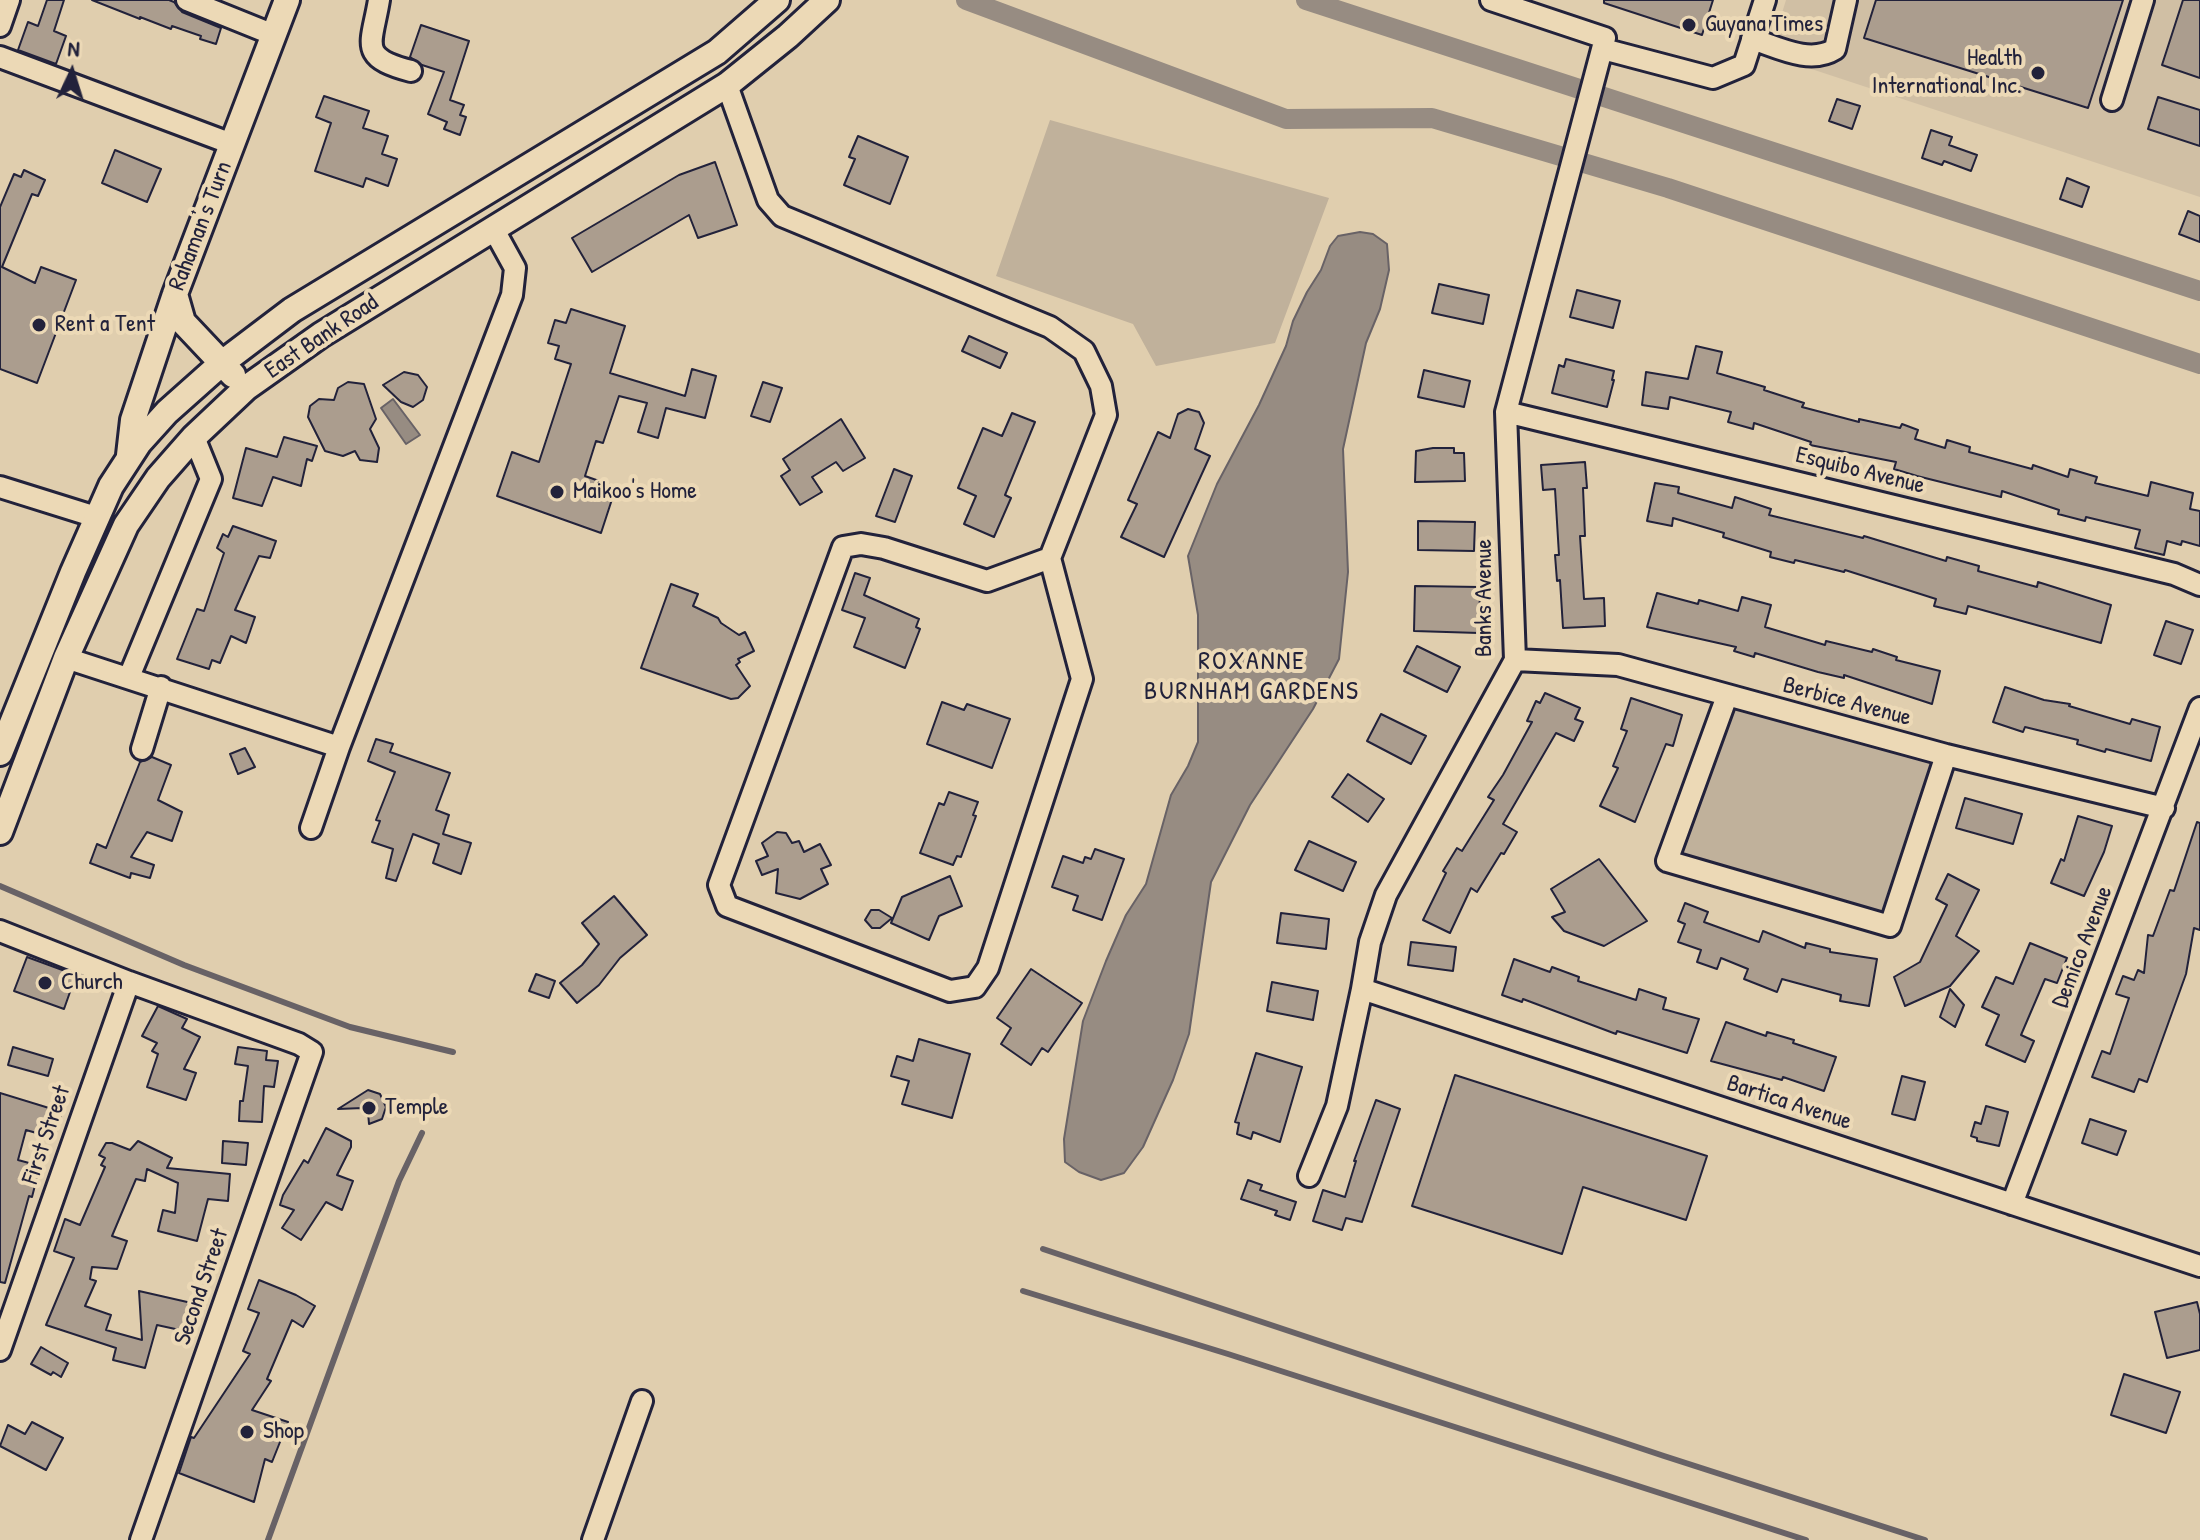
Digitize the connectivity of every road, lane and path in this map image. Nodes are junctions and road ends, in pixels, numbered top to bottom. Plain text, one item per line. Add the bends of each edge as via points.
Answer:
1 (9, 0) edge
2 (187, 0) edge
3 (287, 0) edge
4 (379, 0) edge
5 (777, 0) edge
6 (827, 0) edge
7 (1491, 0) edge
8 (1765, 0) edge
9 (1846, 0) edge
10 (2143, 0) edge
11 (0, 26) edge
12 (274, 35) junction
13 (1752, 39) junction
14 (1604, 43) junction
15 (0, 57) edge
16 (411, 71) dead end
17 (727, 85) junction
18 (2112, 100) dead end
19 (232, 144) junction
20 (493, 228) junction
21 (175, 294) junction
22 (222, 363) junction
23 (246, 388) junction
24 (1506, 412) junction
25 (194, 437) junction
26 (129, 455) junction
27 (0, 487) edge
28 (96, 517) junction
29 (1050, 558) junction
30 (2200, 585) edge
31 (66, 658) junction
32 (1515, 660) junction
33 (129, 677) junction
34 (161, 687) junction
35 (1727, 696) junction
36 (2200, 708) edge
37 (339, 747) junction
38 (142, 749) dead end
39 (0, 753) edge
40 (1946, 755) junction
41 (2164, 808) junction
42 (311, 828) dead end
43 (0, 831) edge
44 (0, 931) edge
45 (129, 982) junction
46 (1362, 989) junction
47 (1309, 1176) dead end
48 (2012, 1204) junction
49 (2200, 1266) edge
50 (4, 1325) edge
51 (0, 1350) edge
52 (642, 1401) dead end
53 (141, 1540) edge
54 (593, 1540) edge

1 - 11 street
2 - 12 street
3 - 12 main road, Rahaman's Turn
4 - 16 street via 371,47 390,66
5 - 22 main road, East Bank Road via 717,52 292,310
6 - 17 main road, East Bank Road
7 - 14 street
8 - 13 street
9 - 13 street via 1835,49 1825,55 1802,55
10 - 18 street
12 - 19 main road, Rahaman's Turn
13 - 14 street via 1744,65 1713,78
14 - 24 street, Banks Avenue
15 - 19 street
17 - 20 main road, East Bank Road
17 - 29 street via 768,200 782,216 1050,327 1084,351 1101,386 1106,415
19 - 21 main road, Rahaman's Turn
20 - 23 main road, East Bank Road
20 - 37 street via 515,268 512,295
21 - 22 main road via 183,322
21 - 26 main road, Rahaman's Turn via 133,420
22 - 23 main road
22 - 26 main road, East Bank Road
23 - 25 main road, East Bank Road
24 - 30 street, Esquibo Avenue via 2174,574
24 - 32 street, Banks Avenue
25 - 31 main road, East Bank Road via 126,525
25 - 33 street via 211,479
26 - 28 main road, East Bank Road
27 - 28 street
28 - 39 main road, East Bank Road
29 - 29 street via 987,581 884,548 843,547 719,885 727,906 950,991 975,987 988,968 1082,679
31 - 33 street
31 - 43 main road, East Bank Road
32 - 35 street, Berbice Avenue via 1618,665
32 - 46 street, Banks Avenue via 1386,895
33 - 34 street
34 - 37 street
34 - 38 street
35 - 40 street, Berbice Avenue
35 - 40 street via 1667,861 1890,926
36 - 41 street, Demico Avenue
37 - 42 street
40 - 41 street, Berbice Avenue
41 - 48 street, Demico Avenue
44 - 45 street
45 - 50 street, First Street
45 - 53 street, Second Street via 312,1052
46 - 47 street, Banks Avenue via 1337,1106
46 - 48 street, Bartica Avenue
48 - 49 street, Bartica Avenue
50 - 51 street, First Street
52 - 54 street

